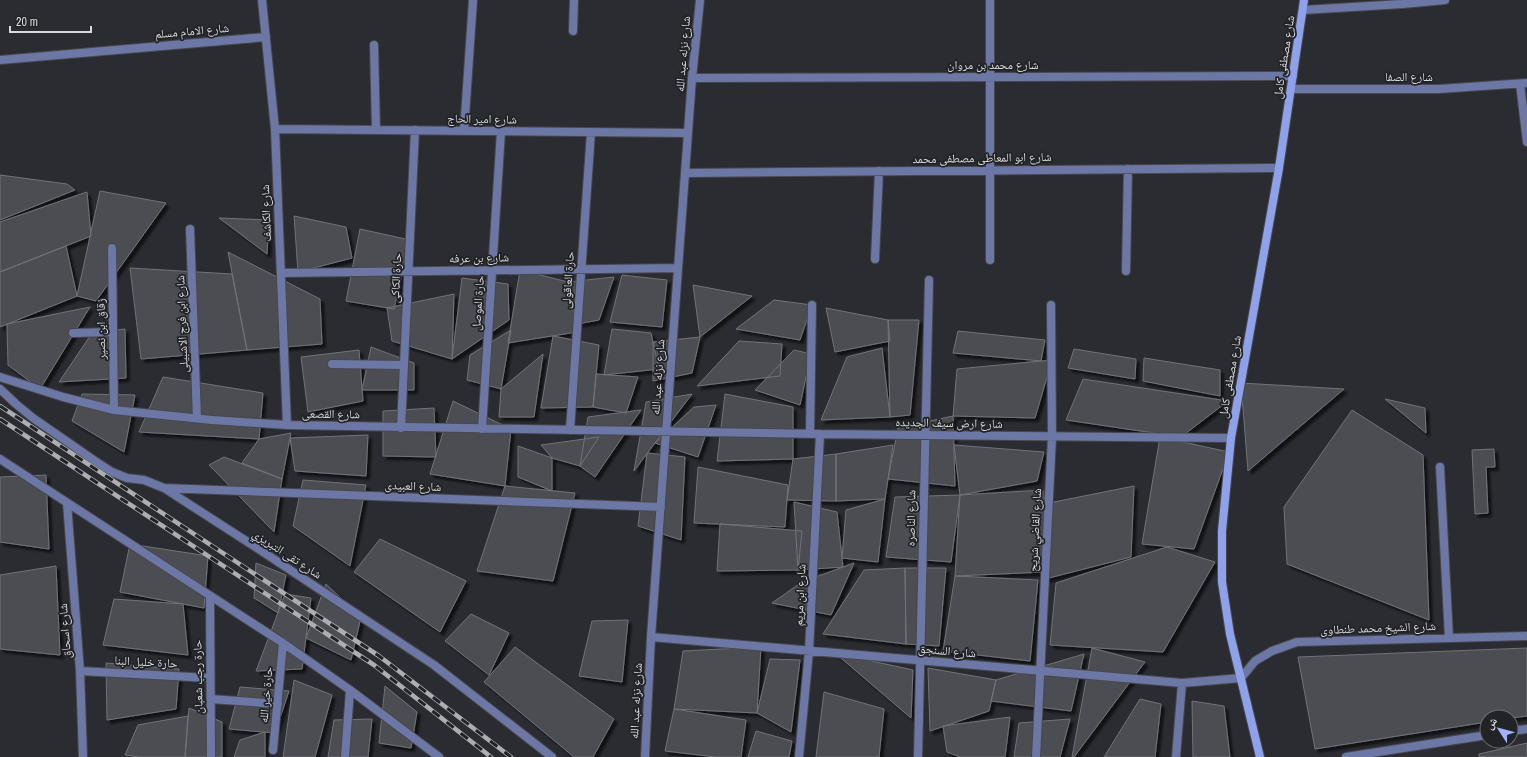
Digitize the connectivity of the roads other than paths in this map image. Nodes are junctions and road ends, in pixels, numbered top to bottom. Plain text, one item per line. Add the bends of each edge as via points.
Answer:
1 (262, 0) edge
2 (473, 0) edge
3 (574, 0) edge
4 (700, 0) edge
5 (990, 0) edge
6 (1304, 0) edge
7 (1445, 0) edge
8 (1303, 10) junction
9 (574, 31) dead end
10 (266, 37) junction
11 (374, 45) dead end
12 (0, 60) edge
13 (990, 76) junction
14 (1293, 76) junction
15 (692, 78) junction
16 (1524, 83) edge
17 (1291, 88) junction
18 (275, 129) junction
19 (376, 130) junction
20 (415, 130) junction
21 (464, 131) junction
22 (500, 131) junction
23 (591, 132) junction
24 (688, 133) junction
25 (1527, 142) edge
26 (1128, 168) junction
27 (1279, 168) junction
28 (990, 170) junction
29 (879, 171) junction
30 (686, 173) junction
31 (190, 229) dead end
32 (112, 248) dead end
33 (875, 259) dead end
34 (990, 260) dead end
35 (678, 268) junction
36 (492, 270) junction
37 (581, 270) junction
38 (408, 271) junction
39 (1126, 271) dead end
40 (281, 273) junction
41 (929, 280) dead end
42 (812, 305) dead end
43 (1051, 305) dead end
44 (113, 332) junction
45 (72, 333) dead end
46 (332, 364) dead end
47 (404, 365) junction
48 (0, 377) edge
49 (0, 389) edge
50 (114, 410) junction
51 (197, 418) junction
52 (287, 425) junction
53 (401, 428) junction
54 (482, 429) junction
55 (570, 430) junction
56 (666, 431) junction
57 (810, 434) junction
58 (820, 434) junction
59 (925, 434) junction
60 (1052, 436) junction
61 (1231, 438) junction
62 (0, 459) edge
63 (1440, 467) dead end
64 (164, 488) junction
65 (67, 503) junction
66 (661, 507) junction
67 (210, 596) junction
68 (1527, 636) edge
69 (651, 637) junction
70 (1449, 638) junction
71 (283, 643) junction
72 (809, 651) junction
73 (920, 660) junction
74 (80, 671) junction
75 (1040, 671) junction
76 (210, 678) junction
77 (1241, 678) junction
78 (1182, 683) junction
79 (350, 690) junction
80 (211, 699) junction
81 (278, 704) junction
82 (1479, 736) edge
83 (273, 750) dead end
84 (83, 757) edge
85 (211, 757) edge
86 (345, 757) edge
87 (439, 757) edge
88 (552, 757) edge
89 (646, 757) edge
90 (799, 757) edge
91 (918, 757) edge
92 (1036, 757) edge
93 (1176, 757) edge
94 (1260, 757) edge
95 (1346, 757) edge

1 - 10 street, شارع الكاشف
2 - 21 street
3 - 9 street
4 - 15 street, شارع نزله عبد الله
5 - 13 street
6 - 8 main road, شارع مصطفى كامل
7 - 8 street
8 - 14 main road, شارع مصطفى كامل
10 - 12 street, شارع الامام مسلم
10 - 18 street, شارع الكاشف
11 - 19 street
13 - 14 street, شارع محمد بن مروان
13 - 15 street, شارع محمد بن مروان
13 - 28 street
14 - 17 main road, شارع مصطفى كامل
15 - 24 street, شارع نزله عبد الله
16 - 17 street, شارع الصفا via 1439,89
16 - 25 street
17 - 27 main road, شارع مصطفى كامل
18 - 19 street, شارع امير الحاج
18 - 40 street, شارع الكاشف
19 - 20 street, شارع امير الحاج
20 - 21 street, شارع امير الحاج
20 - 38 street, حارة الكاكى
21 - 22 street, شارع امير الحاج
22 - 23 street, شارع امير الحاج
22 - 36 street, حارة الموصل
23 - 24 street, شارع امير الحاج
23 - 37 street, حارة العاقولى
24 - 30 street, شارع نزله عبد الله
26 - 27 street, شارع ابو المعاطى مصطفى محمد
26 - 28 street, شارع ابو المعاطى مصطفى محمد
26 - 39 street
27 - 61 main road, شارع مصطفى كامل
28 - 29 street, شارع ابو المعاطى مصطفى محمد
28 - 34 street
29 - 30 street, شارع ابو المعاطى مصطفى محمد
29 - 33 street
30 - 35 street, شارع نزله عبد الله
31 - 51 street, شارع ابن فرج الاشبيلى
32 - 44 street, زقاق ابن نصير
35 - 37 street, شارع بن عرفه
35 - 56 street, شارع نزله عبد الله
36 - 37 street, شارع بن عرفه
36 - 38 street, شارع بن عرفه
36 - 54 street, حارة الموصل
37 - 55 street, حارة العاقولى
38 - 40 street, شارع بن عرفه
38 - 47 street, حارة الكاكى
40 - 52 street, شارع الكاشف
41 - 59 street, شارع الناصره
42 - 57 street
43 - 60 street, شارع القاضي شريح
44 - 45 street
44 - 50 street, زقاق ابن نصير
46 - 47 street
47 - 53 street, حارة الكاكى
48 - 50 street, شارع القصعى
49 - 64 street, شارع تقى التبريزي via 33,418 112,472
50 - 51 street, شارع القصعى
51 - 52 street, شارع القصعى
52 - 53 street, شارع القصعى
53 - 54 street, شارع القصعى
54 - 55 street, شارع القصعى
55 - 56 street, شارع القصعى
56 - 57 street, شارع ارض سيف الجديده
56 - 66 street, شارع نزله عبد الله
57 - 58 street, شارع ارض سيف الجديده
58 - 59 street, شارع ارض سيف الجديده
58 - 72 street, شارع ابن مريم
59 - 60 street, شارع ارض سيف الجديده
59 - 73 street, شارع الناصره
60 - 61 street, شارع ارض سيف الجديده
60 - 75 street, شارع القاضي شريح
61 - 77 main road, شارع مصطفى كامل via 1222,531 1222,582 1230,634
62 - 65 street
63 - 70 street
64 - 66 street, شارع العبيدى
64 - 88 street, شارع تقى التبريزي via 434,665
65 - 67 street
65 - 74 street, شارع اسحاق
66 - 69 street, شارع نزله عبد الله
67 - 71 street
67 - 76 street, حارة رجب شعبان
68 - 70 street, شارع الشيخ محمد طنطاوى
69 - 72 street, شارع السنجق
69 - 89 street, شارع نزله عبد الله
70 - 77 street, شارع الشيخ محمد طنطاوى via 1297,642 1272,651 1255,661
71 - 79 street
71 - 81 street, حارة خير الله
72 - 73 street, شارع السنجق
72 - 90 street, شارع ابن مريم
73 - 75 street, شارع السنجق
73 - 91 street, شارع الناصره
74 - 76 street, حارة خليل البنا
74 - 84 street, شارع اسحاق
75 - 78 street, شارع السنجق
75 - 92 street, شارع القاضي شريح
76 - 80 street, حارة رجب شعبان
77 - 78 street, شارع السنجق
77 - 94 main road, شارع مصطفى كامل
78 - 93 street
79 - 86 street
79 - 87 street
80 - 81 street
80 - 85 street, حارة رجب شعبان
81 - 83 street, حارة خير الله
82 - 95 street

